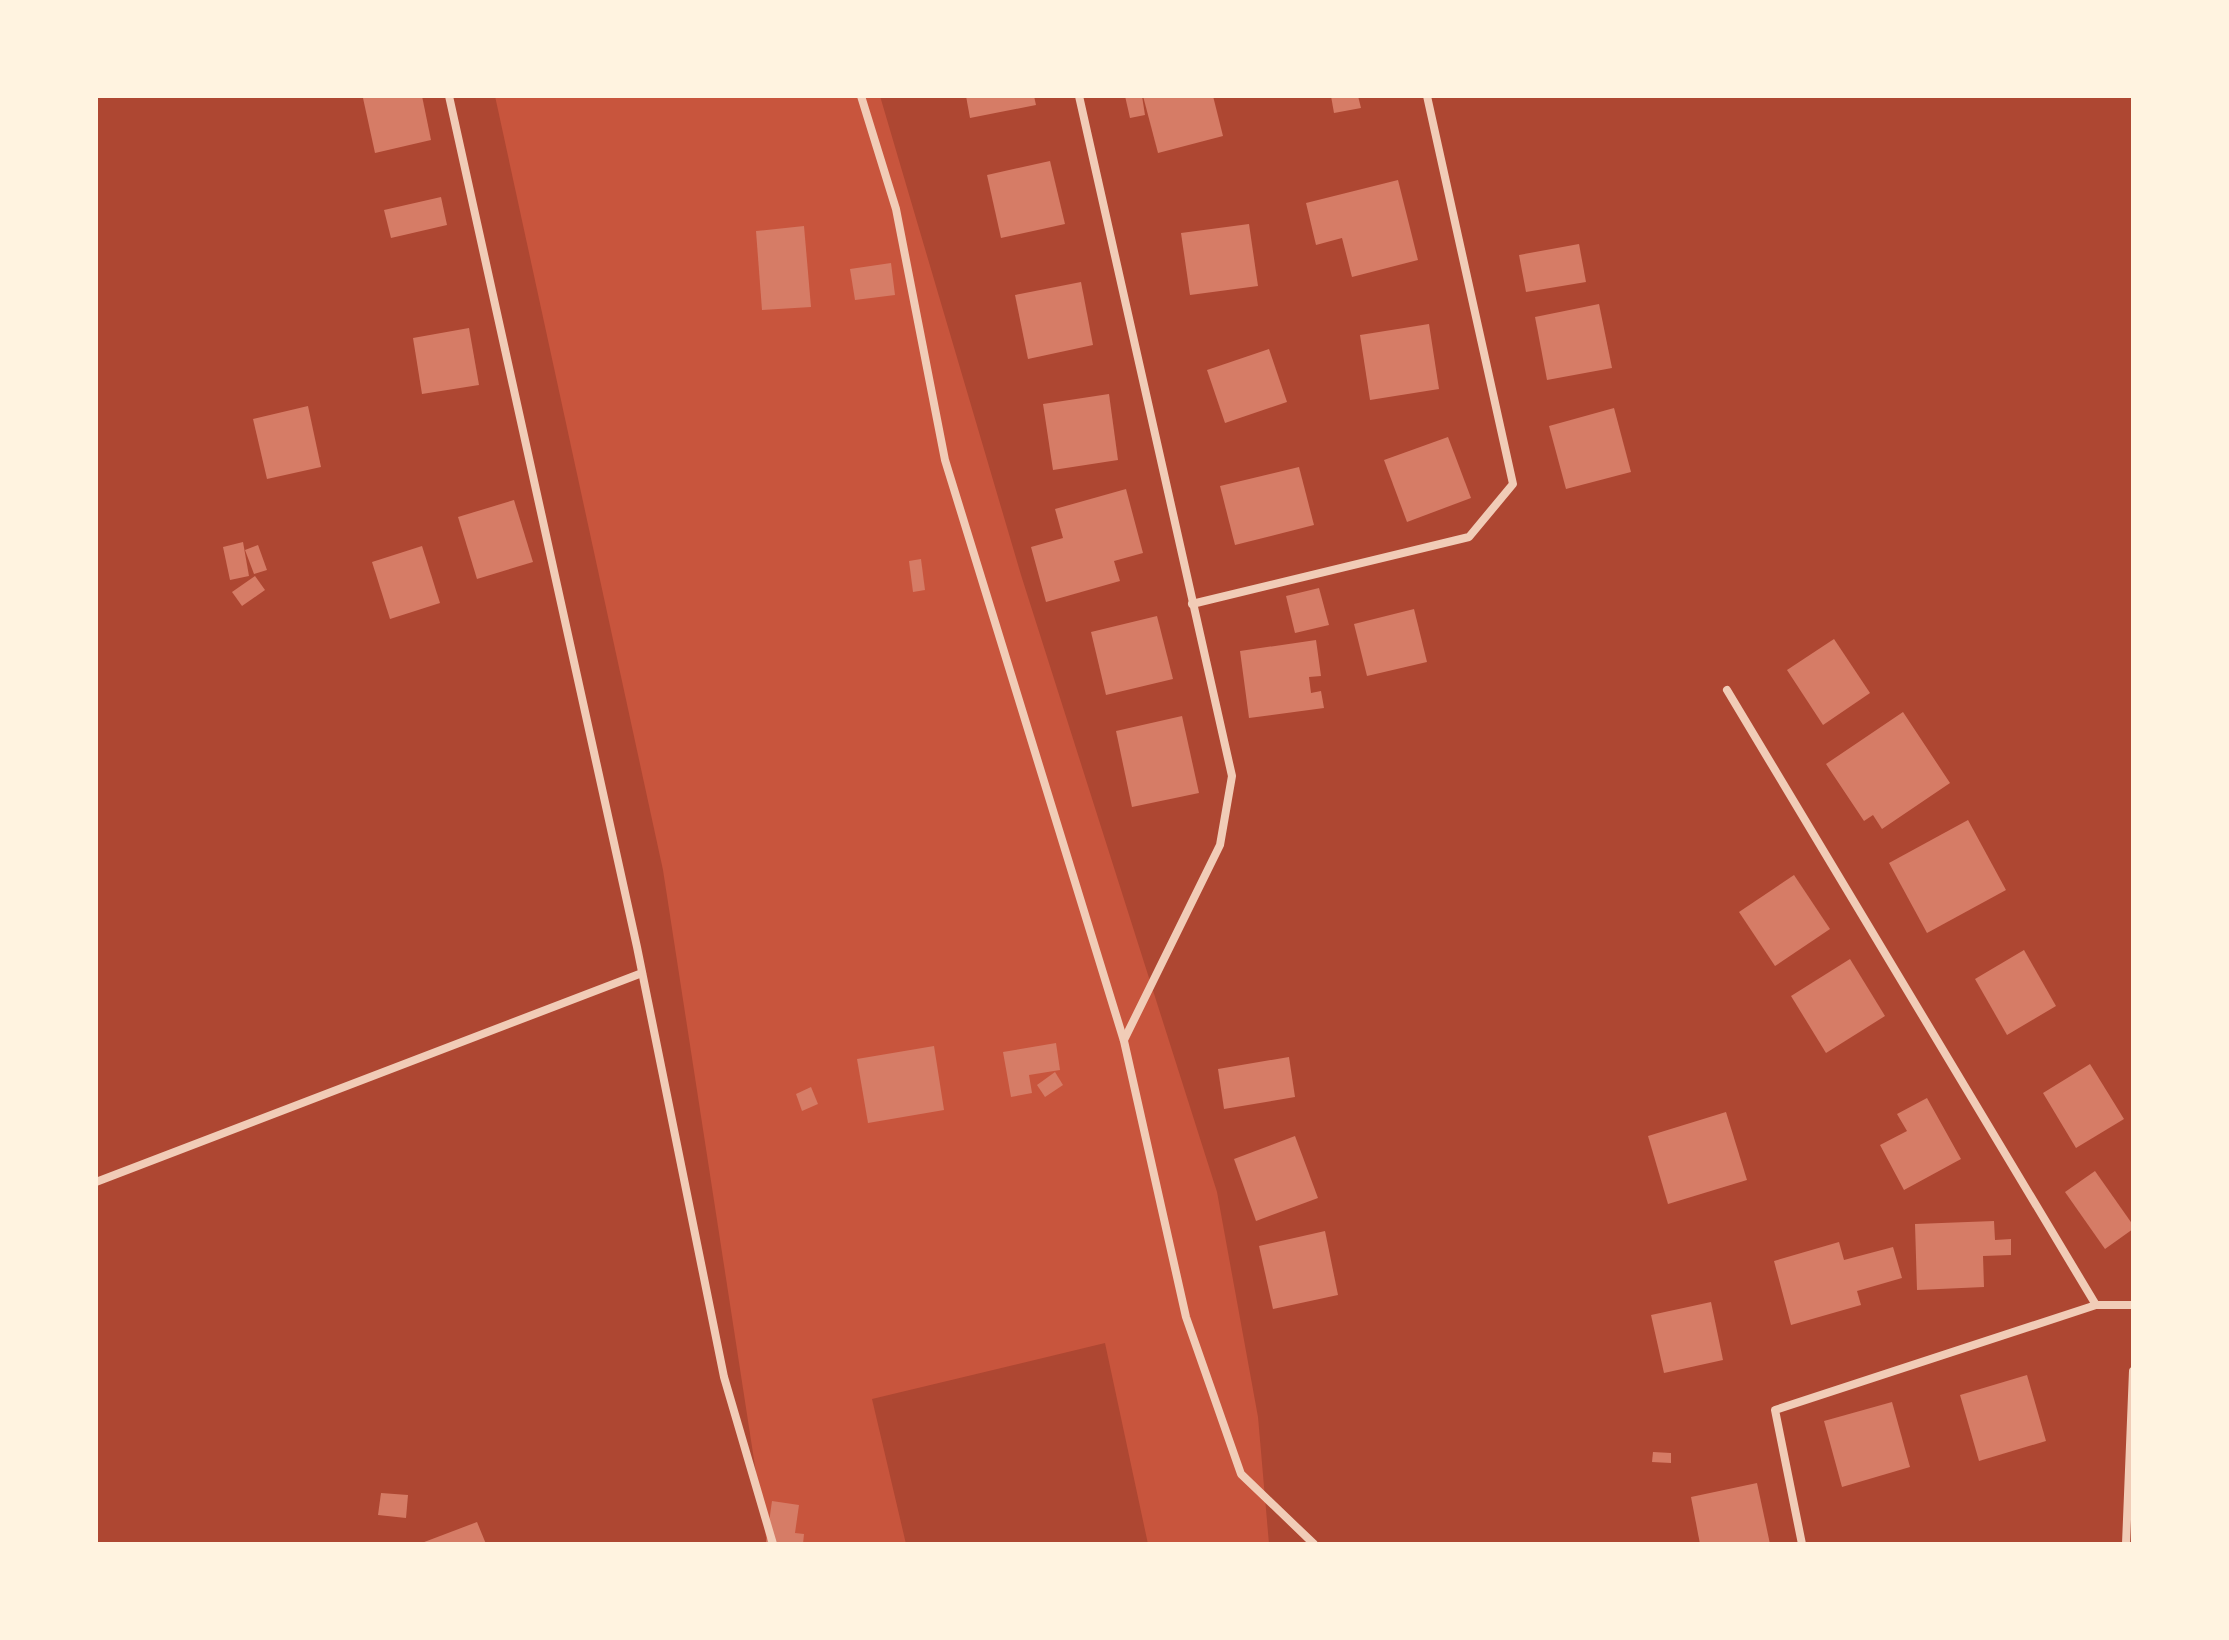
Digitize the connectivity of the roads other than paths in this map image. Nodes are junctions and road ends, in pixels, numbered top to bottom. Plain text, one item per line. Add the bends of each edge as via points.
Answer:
1 (449, 96) edge
2 (861, 96) edge
3 (1079, 96) edge
4 (1427, 96) edge
5 (1192, 604) junction
6 (1727, 690) dead end
7 (642, 973) junction
8 (1124, 1041) junction
9 (96, 1182) edge
10 (2096, 1305) junction
11 (2133, 1305) edge
12 (2133, 1371) edge
13 (773, 1544) edge
14 (1314, 1544) edge
15 (1802, 1544) edge
16 (2126, 1544) edge

1 - 7 street
2 - 8 street via 896,209 945,460
3 - 5 street
4 - 5 street via 1513,484 1469,537
5 - 8 street via 1232,776 1220,845
6 - 10 street
7 - 9 street
7 - 13 street via 724,1377
8 - 14 street via 1186,1317 1241,1474
10 - 11 street
10 - 15 street via 1775,1410
12 - 16 street

